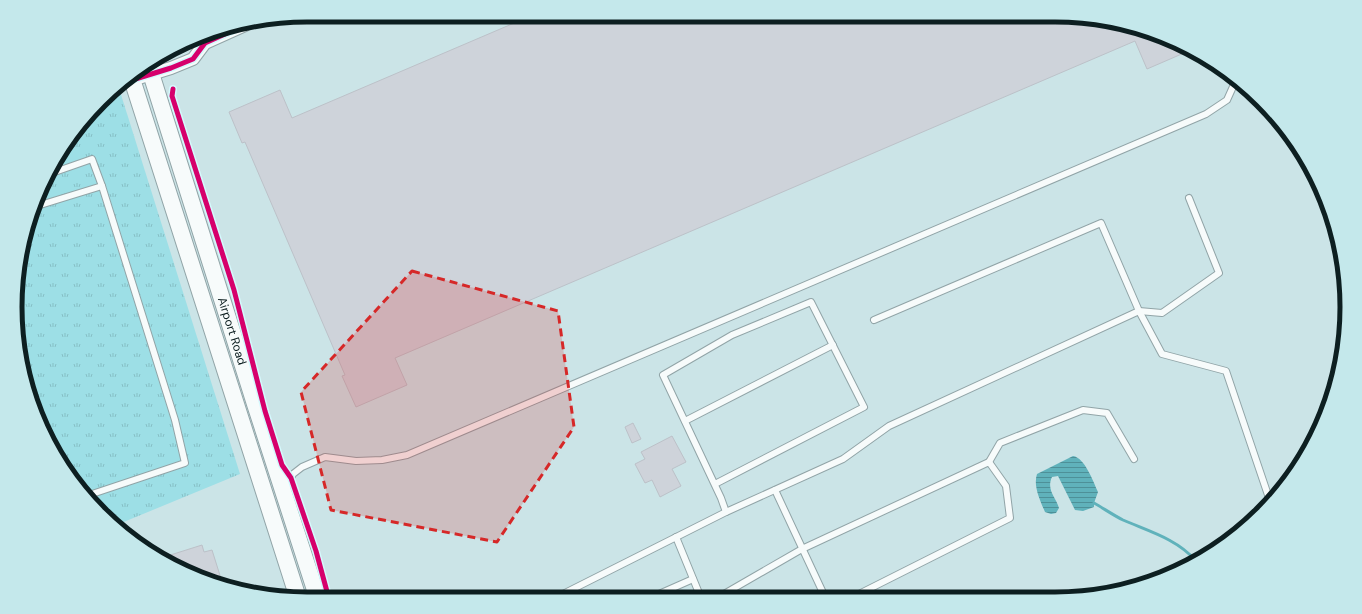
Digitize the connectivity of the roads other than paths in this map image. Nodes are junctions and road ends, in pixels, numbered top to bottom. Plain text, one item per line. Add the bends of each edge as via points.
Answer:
1 (224, 35) edge
2 (202, 43) edge
3 (205, 43) junction
4 (150, 69) edge
5 (133, 82) edge
6 (1234, 85) edge
7 (56, 172) edge
8 (102, 186) junction
9 (1189, 198) dead end
10 (41, 205) edge
11 (1139, 311) junction
12 (874, 320) dead end
13 (833, 345) junction
14 (685, 421) junction
15 (1134, 459) dead end
16 (989, 462) junction
17 (715, 484) junction
18 (775, 490) junction
19 (283, 492) junction
20 (92, 494) edge
21 (1268, 496) edge
22 (726, 512) junction
23 (676, 537) junction
24 (802, 549) junction
25 (693, 579) junction
26 (296, 591) edge
27 (316, 592) edge
28 (567, 592) edge
29 (664, 592) edge
30 (698, 592) edge
31 (727, 592) edge
32 (823, 592) edge
33 (863, 592) edge

1 - 3 street
2 - 3 street
3 - 4 street via 193,58 171,68
4 - 19 main road, Airport Road
5 - 26 main road, Airport Road
6 - 19 lane via 1227,100 1206,114 407,455 382,460 356,461 325,457 302,467 294,474
7 - 8 lane via 92,159
8 - 10 lane
8 - 20 lane via 175,420 185,462
9 - 11 lane via 1219,273 1162,313
11 - 12 lane via 1101,223
11 - 18 lane via 889,426 843,458
11 - 21 lane via 1162,354 1226,371
13 - 14 lane
13 - 14 lane via 811,302 732,335 663,375
13 - 17 lane via 864,407
14 - 17 lane
15 - 16 lane via 1107,413 1083,410 1000,443
16 - 24 lane
16 - 33 lane via 1006,486 1010,518
17 - 22 lane
18 - 22 lane
18 - 24 lane
19 - 27 main road, Airport Road
22 - 23 lane
23 - 25 lane
23 - 28 lane
24 - 31 lane
24 - 32 lane
25 - 29 lane
25 - 30 lane

